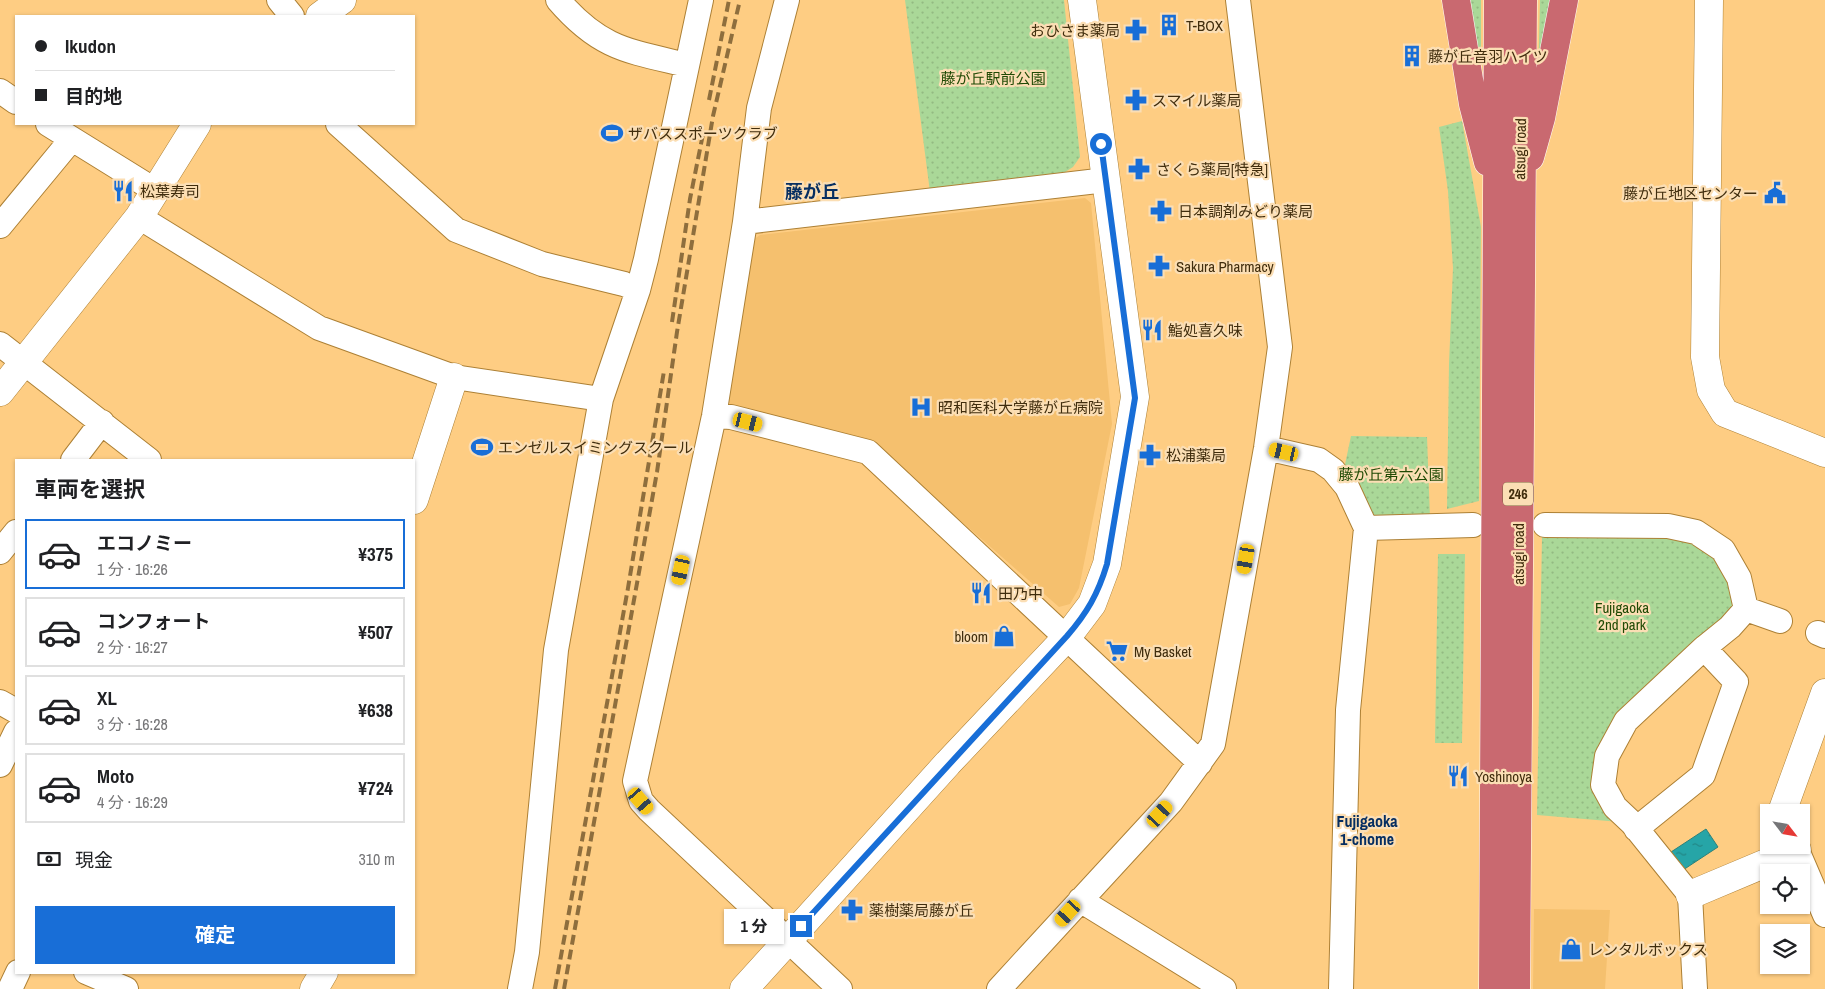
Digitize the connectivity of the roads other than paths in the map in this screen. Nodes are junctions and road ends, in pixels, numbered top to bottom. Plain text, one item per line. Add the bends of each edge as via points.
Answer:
1 (279, 0) edge
2 (342, 0) edge
3 (558, 0) edge
4 (700, 0) edge
5 (787, 0) edge
6 (1082, 0) edge
7 (1238, 0) edge
8 (1456, 0) edge
9 (1498, 0) edge
10 (1523, 0) edge
11 (1564, 0) edge
12 (1708, 0) edge
13 (291, 15) edge
14 (321, 15) edge
15 (687, 65) junction
16 (0, 91) edge
17 (15, 101) edge
18 (49, 125) edge
19 (196, 125) edge
20 (339, 125) edge
21 (71, 140) junction
22 (1106, 180) junction
23 (156, 191) junction
24 (1509, 197) junction
25 (139, 217) junction
26 (745, 222) junction
27 (0, 226) edge
28 (638, 290) junction
29 (0, 344) edge
30 (23, 362) junction
31 (454, 378) junction
32 (0, 392) edge
33 (601, 399) junction
34 (714, 416) junction
35 (102, 422) junction
36 (1266, 448) junction
37 (1825, 453) edge
38 (74, 459) edge
39 (148, 459) edge
40 (415, 497) edge
41 (1473, 525) dead end
42 (1545, 525) dead end
43 (1366, 528) junction
44 (15, 533) edge
45 (0, 552) edge
46 (1746, 609) junction
47 (1780, 621) dead end
48 (1067, 636) junction
49 (1704, 648) junction
50 (1825, 693) edge
51 (0, 702) edge
52 (15, 710) edge
53 (1819, 731) edge
54 (15, 734) edge
55 (1200, 763) junction
56 (0, 765) edge
57 (1786, 804) edge
58 (1636, 829) junction
59 (1782, 854) edge
60 (1799, 854) edge
61 (1690, 895) junction
62 (1080, 900) junction
63 (1825, 916) edge
64 (787, 941) junction
65 (17, 974) edge
66 (91, 974) edge
67 (10, 989) edge
68 (126, 989) edge
69 (520, 989) edge
70 (744, 989) edge
71 (840, 989) edge
72 (999, 989) edge
73 (1224, 989) edge
74 (1341, 989) edge
75 (1493, 989) edge
76 (1516, 989) edge
77 (1695, 989) edge

1 - 13 street
2 - 14 street
3 - 15 street via 574,19 604,41 621,49
4 - 15 street
5 - 26 street via 760,108
6 - 22 street
7 - 36 street via 1280,347
8 - 24 highway via 1473,104
9 - 24 highway, atsugi road / 246
10 - 24 highway, atsugi road / 246
11 - 24 highway via 1541,118
12 - 37 street via 1705,358 1711,390 1725,413
15 - 28 street
16 - 17 street
18 - 21 street
19 - 23 street
20 - 28 street via 456,230 542,264
21 - 23 street
21 - 27 street
22 - 26 street
22 - 48 street via 1135,398 1104,572 1092,604
23 - 25 street
24 - 75 highway, atsugi road / 246
24 - 76 highway, atsugi road / 246
25 - 30 street
25 - 31 street via 320,328
26 - 34 street
28 - 33 street
29 - 30 street
30 - 32 street
30 - 35 street
31 - 33 street
31 - 40 street
33 - 69 street via 556,650 528,952
34 - 48 street via 731,417 868,452
34 - 64 street via 637,771 636,791 649,810
35 - 38 street
35 - 39 street
36 - 43 street via 1319,460 1333,470 1347,487
36 - 55 street via 1213,744
41 - 43 street
42 - 46 street via 1668,526 1696,532 1723,550 1738,578
43 - 74 street via 1348,710
44 - 45 street
46 - 47 street
46 - 49 street
48 - 55 street via 1125,695
48 - 64 street
49 - 58 street via 1736,682 1703,775
49 - 58 street via 1626,720 1607,756 1603,784 1615,807
50 - 53 street
51 - 52 street
53 - 57 street
54 - 56 street
55 - 62 street via 1171,802
58 - 61 street
59 - 61 street
60 - 63 street
61 - 77 street
62 - 72 street
62 - 73 street
64 - 70 street
64 - 71 street
65 - 67 street
66 - 68 street

